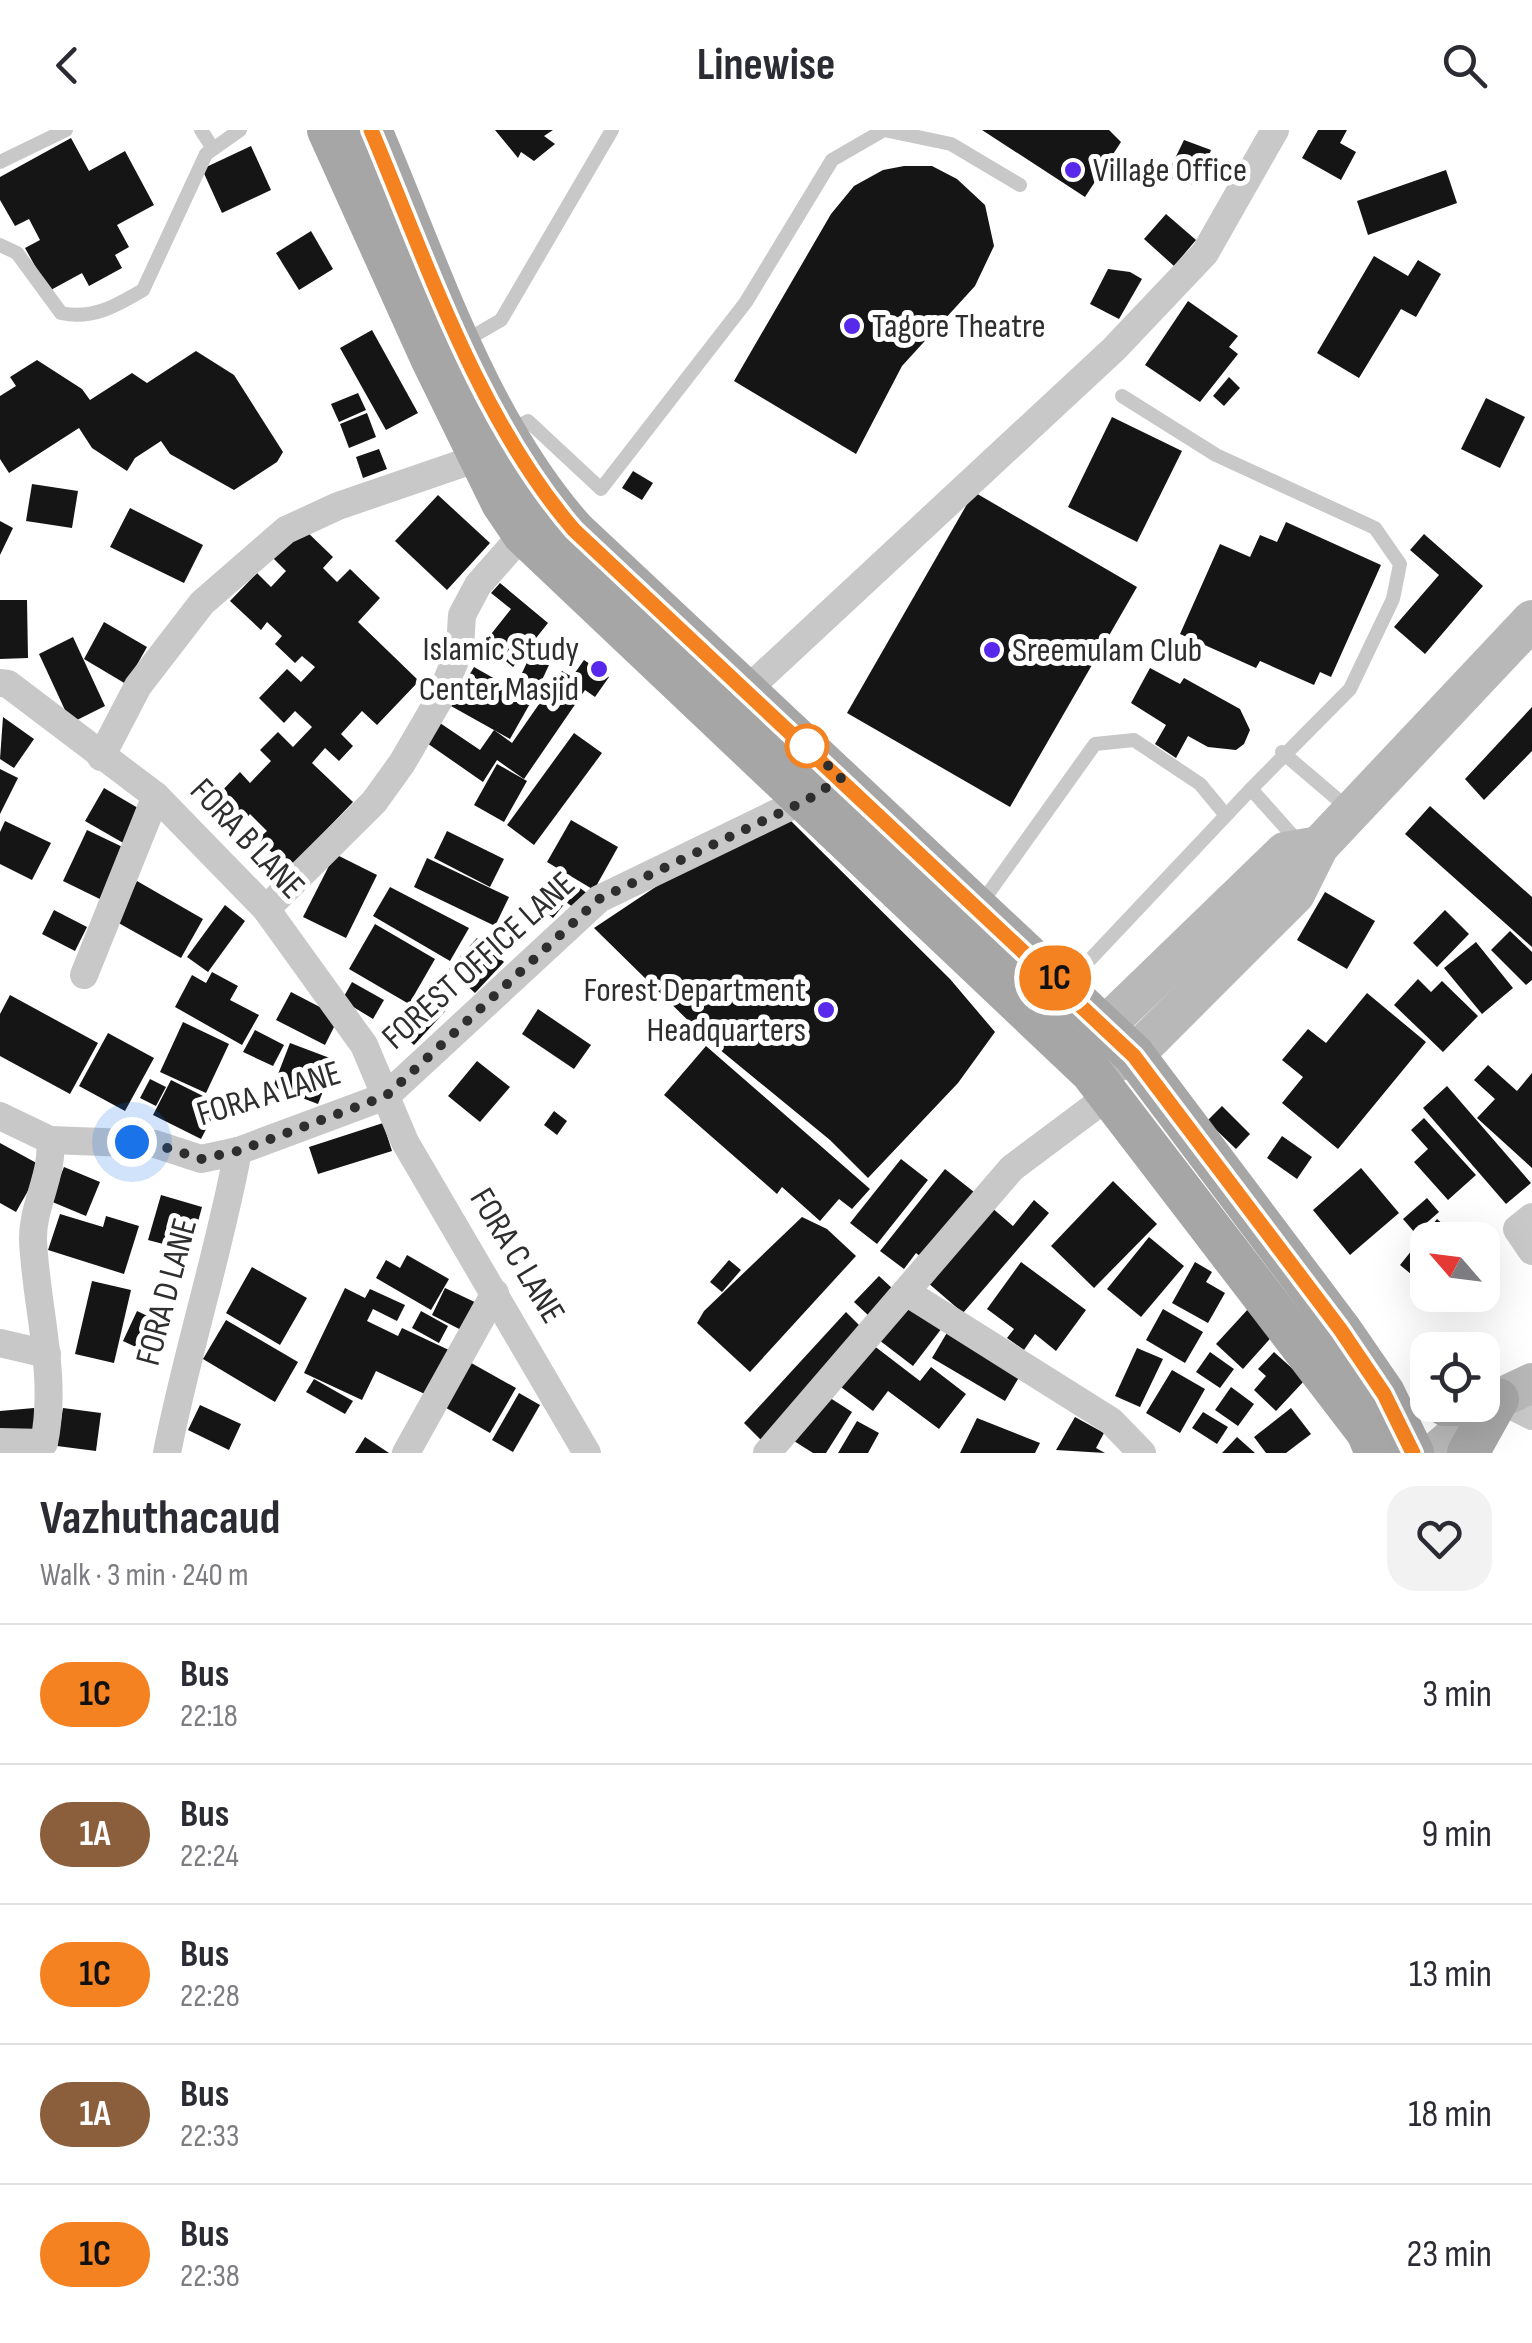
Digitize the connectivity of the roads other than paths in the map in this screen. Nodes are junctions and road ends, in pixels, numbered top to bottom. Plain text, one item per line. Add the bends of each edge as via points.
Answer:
1 (66, 130) edge
2 (201, 130) edge
3 (240, 130) edge
4 (328, 130) edge
5 (371, 130) edge
6 (612, 130) edge
7 (1275, 130) edge
8 (212, 146) junction
9 (0, 162) edge
10 (1020, 185) dead end
11 (0, 245) edge
12 (462, 342) junction
13 (1122, 396) dead end
14 (493, 445) junction
15 (523, 534) junction
16 (1532, 620) edge
17 (0, 683) edge
18 (747, 690) junction
19 (1282, 752) junction
20 (101, 756) junction
21 (1251, 788) junction
22 (824, 789) junction
23 (156, 796) junction
24 (1352, 812) junction
25 (1224, 813) junction
26 (1312, 847) junction
27 (978, 906) junction
28 (266, 909) junction
29 (84, 975) dead end
30 (1064, 987) junction
31 (1119, 1041) junction
32 (1099, 1084) junction
33 (386, 1096) junction
34 (0, 1116) edge
35 (50, 1140) junction
36 (238, 1151) junction
37 (1532, 1217) edge
38 (1532, 1251) edge
39 (906, 1292) junction
40 (495, 1293) junction
41 (0, 1343) edge
42 (47, 1354) junction
43 (1532, 1371) edge
44 (1369, 1372) junction
45 (1410, 1394) edge
46 (1502, 1401) edge
47 (0, 1442) edge
48 (168, 1453) edge
49 (406, 1453) edge
50 (587, 1453) edge
51 (767, 1453) edge
52 (1142, 1453) edge
53 (1376, 1453) edge
54 (1413, 1453) edge
55 (1435, 1453) edge
56 (1468, 1453) edge

1 - 9 lane
2 - 8 lane
3 - 8 lane
4 - 14 main road
5 - 12 main road
6 - 12 lane via 501,320
7 - 18 street via 1205,253 1114,349
8 - 11 lane via 143,290 122,303 82,318 61,313 17,253
10 - 14 lane via 951,144 884,130 832,160 746,302 601,489 528,421
12 - 14 main road
13 - 19 lane via 1216,455 1374,528 1400,564 1393,599 1350,689
14 - 15 main road
14 - 18 main road
14 - 20 street via 286,530 202,604 138,686
15 - 22 main road
15 - 28 street via 462,614 460,648 440,698 402,763 374,802
16 - 24 main road
17 - 20 street, FORA B LANE
18 - 22 main road
19 - 21 lane
19 - 24 lane
20 - 23 street, FORA B LANE
21 - 25 lane
21 - 26 lane
22 - 27 main road
22 - 32 main road
22 - 33 street, FOREST OFFICE LANE via 599,899
23 - 28 street, FORA B LANE
23 - 29 street
24 - 26 main road
25 - 27 lane via 1200,784 1134,740 1095,744
25 - 30 lane
26 - 31 main road via 1295,894
27 - 30 main road
28 - 33 street, FORA B LANE via 364,1046
30 - 31 main road
31 - 32 main road
31 - 44 main road
32 - 39 street via 1012,1168
32 - 53 main road via 1367,1432
33 - 36 street, FORA A LANE
33 - 40 street, FORA C LANE via 405,1142
34 - 35 street, FORA A LANE
35 - 36 street, FORA A LANE via 155,1144 201,1159
35 - 42 street via 33,1236
36 - 48 street, FORA D LANE
37 - 38 street via 1518,1230
39 - 51 street
39 - 52 street via 1111,1422
40 - 49 street
40 - 50 street, FORA C LANE
41 - 42 street
42 - 47 street via 44,1443
43 - 46 street
44 - 45 main road
44 - 54 main road
46 - 55 main road
46 - 56 main road

